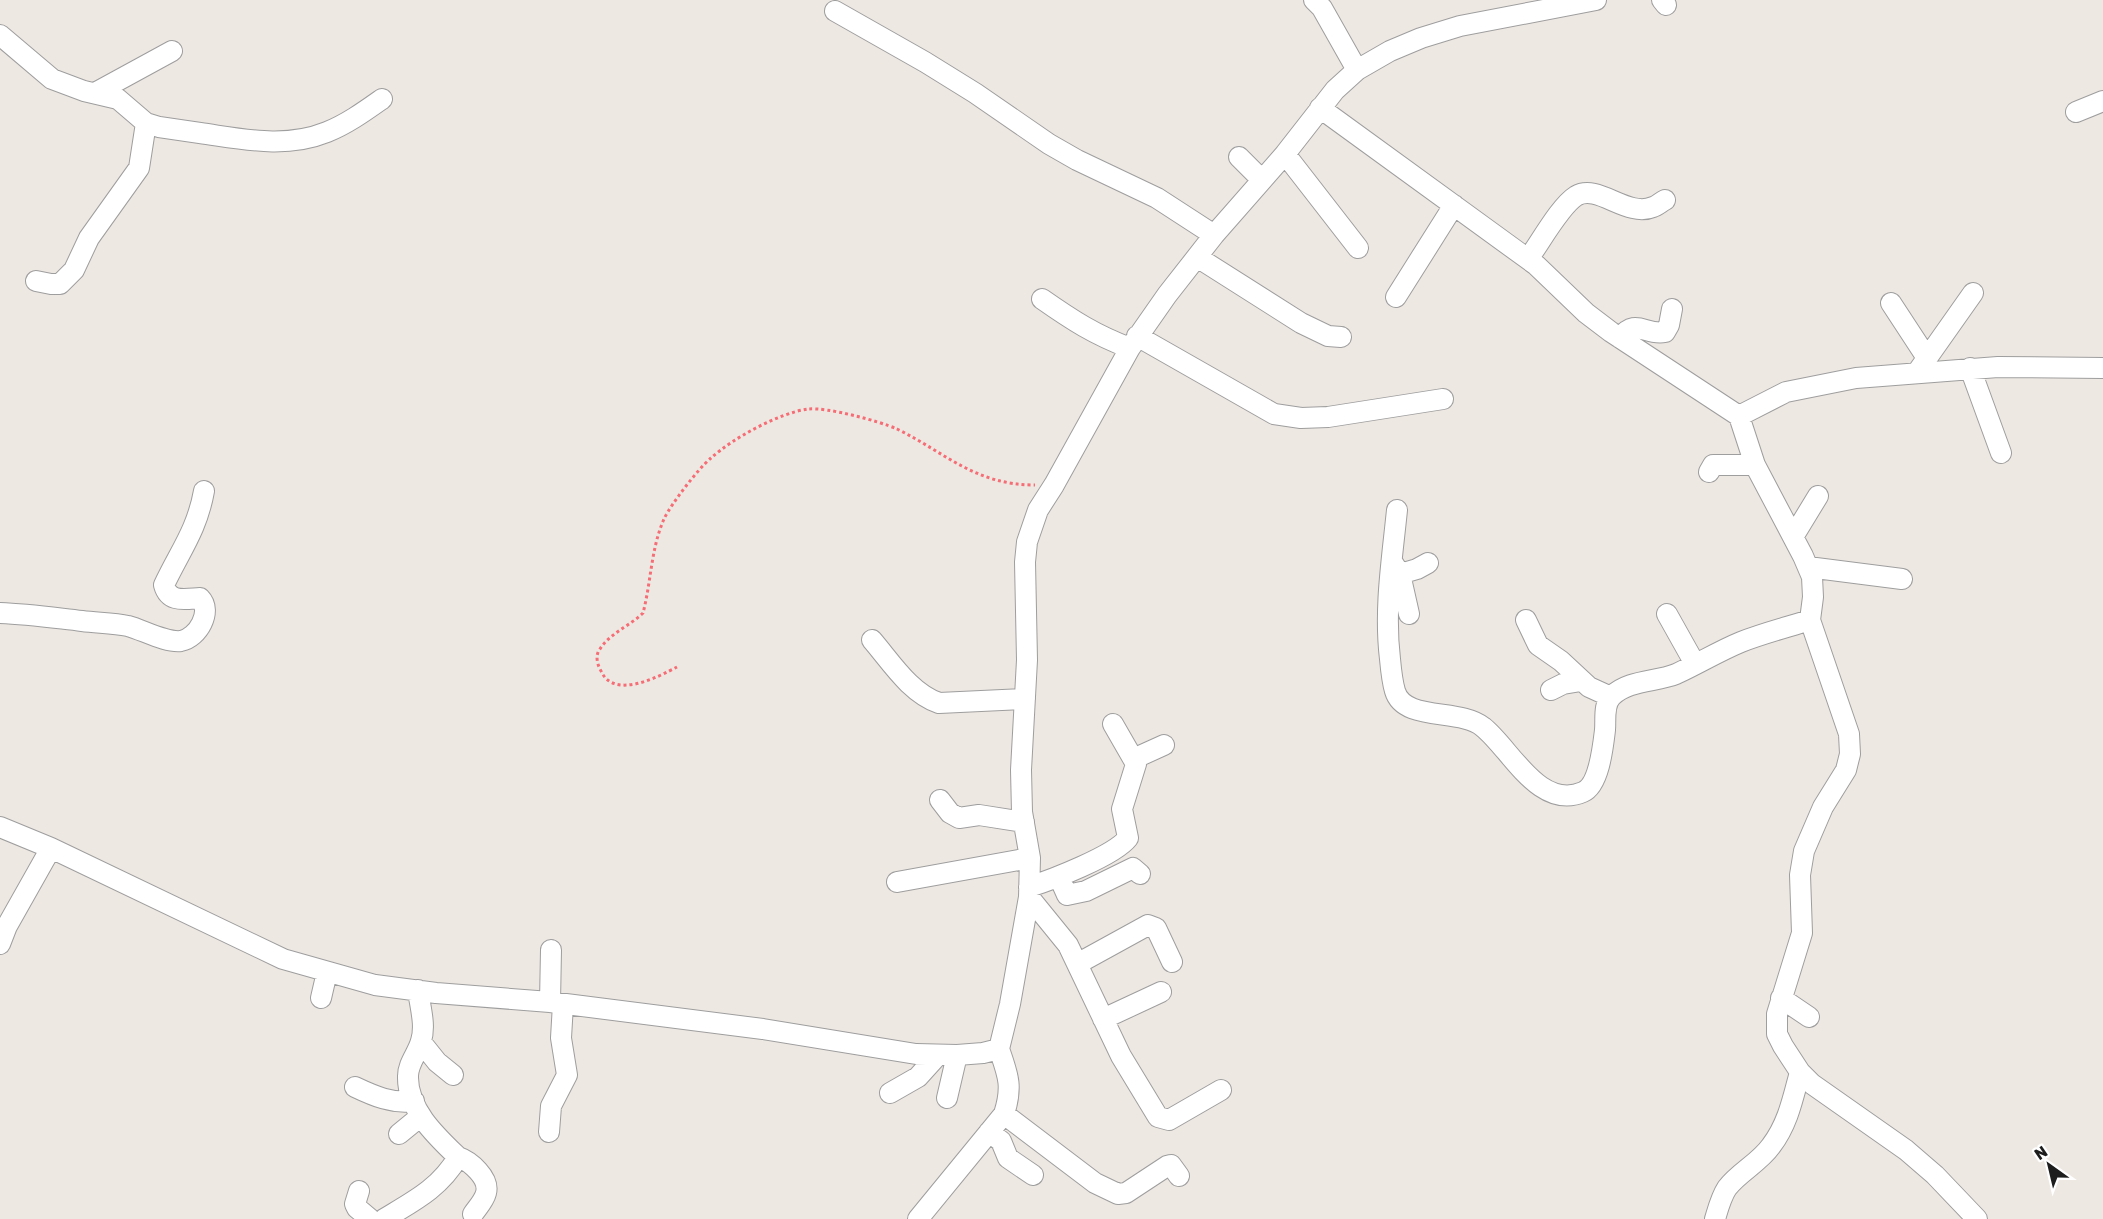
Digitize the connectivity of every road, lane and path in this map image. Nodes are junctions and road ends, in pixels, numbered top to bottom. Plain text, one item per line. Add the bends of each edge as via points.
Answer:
1 (1596, 0) edge
2 (1320, 3) edge
3 (834, 11) dead end
4 (0, 35) edge
5 (172, 51) dead end
6 (1357, 70) junction
7 (95, 93) junction
8 (382, 99) dead end
9 (2103, 101) edge
10 (1320, 108) junction
11 (2076, 112) dead end
12 (146, 123) junction
13 (1285, 154) junction
14 (1239, 158) dead end
15 (1262, 180) junction
16 (1665, 200) dead end
17 (1454, 205) junction
18 (1214, 235) junction
19 (1358, 248) dead end
20 (1197, 258) junction
21 (1528, 260) junction
22 (36, 281) dead end
23 (1972, 293) dead end
24 (1396, 297) dead end
25 (1042, 299) dead end
26 (1891, 303) dead end
27 (1672, 309) dead end
28 (1341, 337) dead end
29 (1620, 338) junction
30 (1134, 342) junction
31 (1923, 365) junction
32 (1970, 368) junction
33 (2103, 368) edge
34 (1443, 399) dead end
35 (1739, 416) junction
36 (2001, 453) dead end
37 (1755, 465) junction
38 (1709, 472) dead end
39 (1054, 485) junction
40 (204, 491) dead end
41 (1818, 496) dead end
42 (1397, 510) dead end
43 (1793, 537) junction
44 (1428, 563) dead end
45 (1808, 567) junction
46 (1396, 568) junction
47 (1902, 579) dead end
48 (0, 613) edge
49 (1409, 614) dead end
50 (1667, 614) dead end
51 (1527, 620) dead end
52 (1810, 620) junction
53 (872, 640) dead end
54 (1695, 664) junction
55 (677, 668) dead end
56 (1581, 681) junction
57 (1551, 690) dead end
58 (1611, 697) junction
59 (1025, 699) junction
60 (1113, 724) dead end
61 (1164, 745) dead end
62 (1134, 759) junction
63 (940, 800) dead end
64 (1024, 822) junction
65 (0, 827) edge
66 (51, 848) junction
67 (1030, 858) junction
68 (1140, 874) dead end
69 (1059, 878) junction
70 (897, 882) dead end
71 (1029, 892) junction
72 (0, 944) edge
73 (552, 950) dead end
74 (1172, 962) dead end
75 (1077, 964) junction
76 (327, 972) junction
77 (418, 990) junction
78 (1161, 992) dead end
79 (321, 998) dead end
80 (1781, 998) junction
81 (556, 1003) junction
82 (1809, 1017) dead end
83 (1103, 1019) junction
84 (421, 1042) junction
85 (999, 1049) junction
86 (947, 1056) junction
87 (1800, 1072) junction
88 (453, 1075) dead end
89 (355, 1087) dead end
90 (1221, 1089) dead end
91 (890, 1093) dead end
92 (947, 1098) dead end
93 (417, 1108) junction
94 (1004, 1114) junction
95 (549, 1132) dead end
96 (989, 1132) junction
97 (399, 1134) dead end
98 (458, 1157) junction
99 (1033, 1176) dead end
100 (1179, 1176) dead end
101 (359, 1191) dead end
102 (473, 1214) dead end
103 (382, 1219) edge
104 (918, 1219) edge
105 (1715, 1219) edge
106 (1977, 1219) edge

1 - 6 street via 1460,26 1390,51
2 - 6 street
3 - 18 street via 925,62 1049,144 1150,194
4 - 7 street via 52,79
5 - 7 street
6 - 10 street
7 - 12 street via 118,99
8 - 12 street via 327,132 277,143
9 - 11 street
10 - 13 street
10 - 17 street
12 - 22 street via 139,168 89,238 74,270 60,284
13 - 15 street
13 - 19 street
14 - 15 street
15 - 18 street
16 - 21 street via 1641,209 1589,192 1577,195
17 - 21 street
17 - 24 street
18 - 20 street
20 - 28 street via 1301,323 1328,336
20 - 30 street
21 - 29 street
23 - 31 street
25 - 30 street via 1095,334
26 - 31 street
27 - 29 street via 1665,332 1637,327
29 - 35 street
30 - 34 street via 1274,414 1328,417
30 - 39 street
31 - 32 street
31 - 35 street via 1786,392
32 - 33 street
32 - 36 street
35 - 37 street
37 - 38 street via 1713,465
37 - 43 street
39 - 55 path via 984,478 895,428 834,412 792,412 761,426 710,458 687,486 665,517 658,535 643,613 606,640 598,651 602,674 614,683 632,685 649,681
39 - 59 street via 1038,510 1027,542
40 - 48 street via 191,537 164,585 174,599 200,598 204,604 206,610 200,625 187,638 180,641 109,623
41 - 43 street
42 - 46 street
43 - 45 street
44 - 46 street via 1417,569
45 - 47 street
45 - 52 street via 1814,597
46 - 49 street
46 - 58 street via 1387,615 1395,693 1413,710 1459,716 1483,727 1535,784 1562,795 1589,788 1596,777
50 - 54 street
51 - 56 street via 1538,645
52 - 54 street via 1743,641
52 - 80 street via 1843,712 1850,754 1846,770 1823,807 1804,851 1800,875 1802,933
53 - 59 street via 928,699 939,703
54 - 58 street via 1674,675 1623,688
56 - 57 street
56 - 58 street
59 - 64 street via 1021,770
60 - 62 street
61 - 62 street
62 - 69 street via 1136,767 1122,809 1128,838
63 - 64 street via 959,818 979,815
64 - 67 street
65 - 66 street
66 - 72 street
66 - 76 street
67 - 70 street
67 - 71 street
68 - 69 street via 1133,868 1086,891 1067,895
69 - 71 street
71 - 75 street
71 - 85 street
73 - 81 street
74 - 75 street via 1156,928 1148,926
75 - 83 street
76 - 77 street via 375,985
76 - 79 street
77 - 81 street
77 - 84 street
78 - 83 street
80 - 82 street
80 - 87 street via 1778,1034
81 - 86 street
81 - 95 street via 567,1075 550,1106
83 - 90 street via 1158,1117 1169,1120
84 - 88 street
84 - 93 street via 407,1074
85 - 86 street
85 - 94 street via 1010,1095
86 - 91 street
86 - 92 street
87 - 105 street via 1789,1115 1779,1135 1727,1189
87 - 106 street via 1935,1174
89 - 93 street
93 - 97 street
93 - 98 street via 431,1130
94 - 96 street
94 - 100 street via 1095,1183 1118,1194 1126,1193 1167,1166 1171,1165
96 - 99 street via 1001,1141 1008,1158
96 - 104 street
98 - 102 street via 476,1169 486,1186 487,1192
98 - 103 street via 437,1185
101 - 103 street via 357,1208

